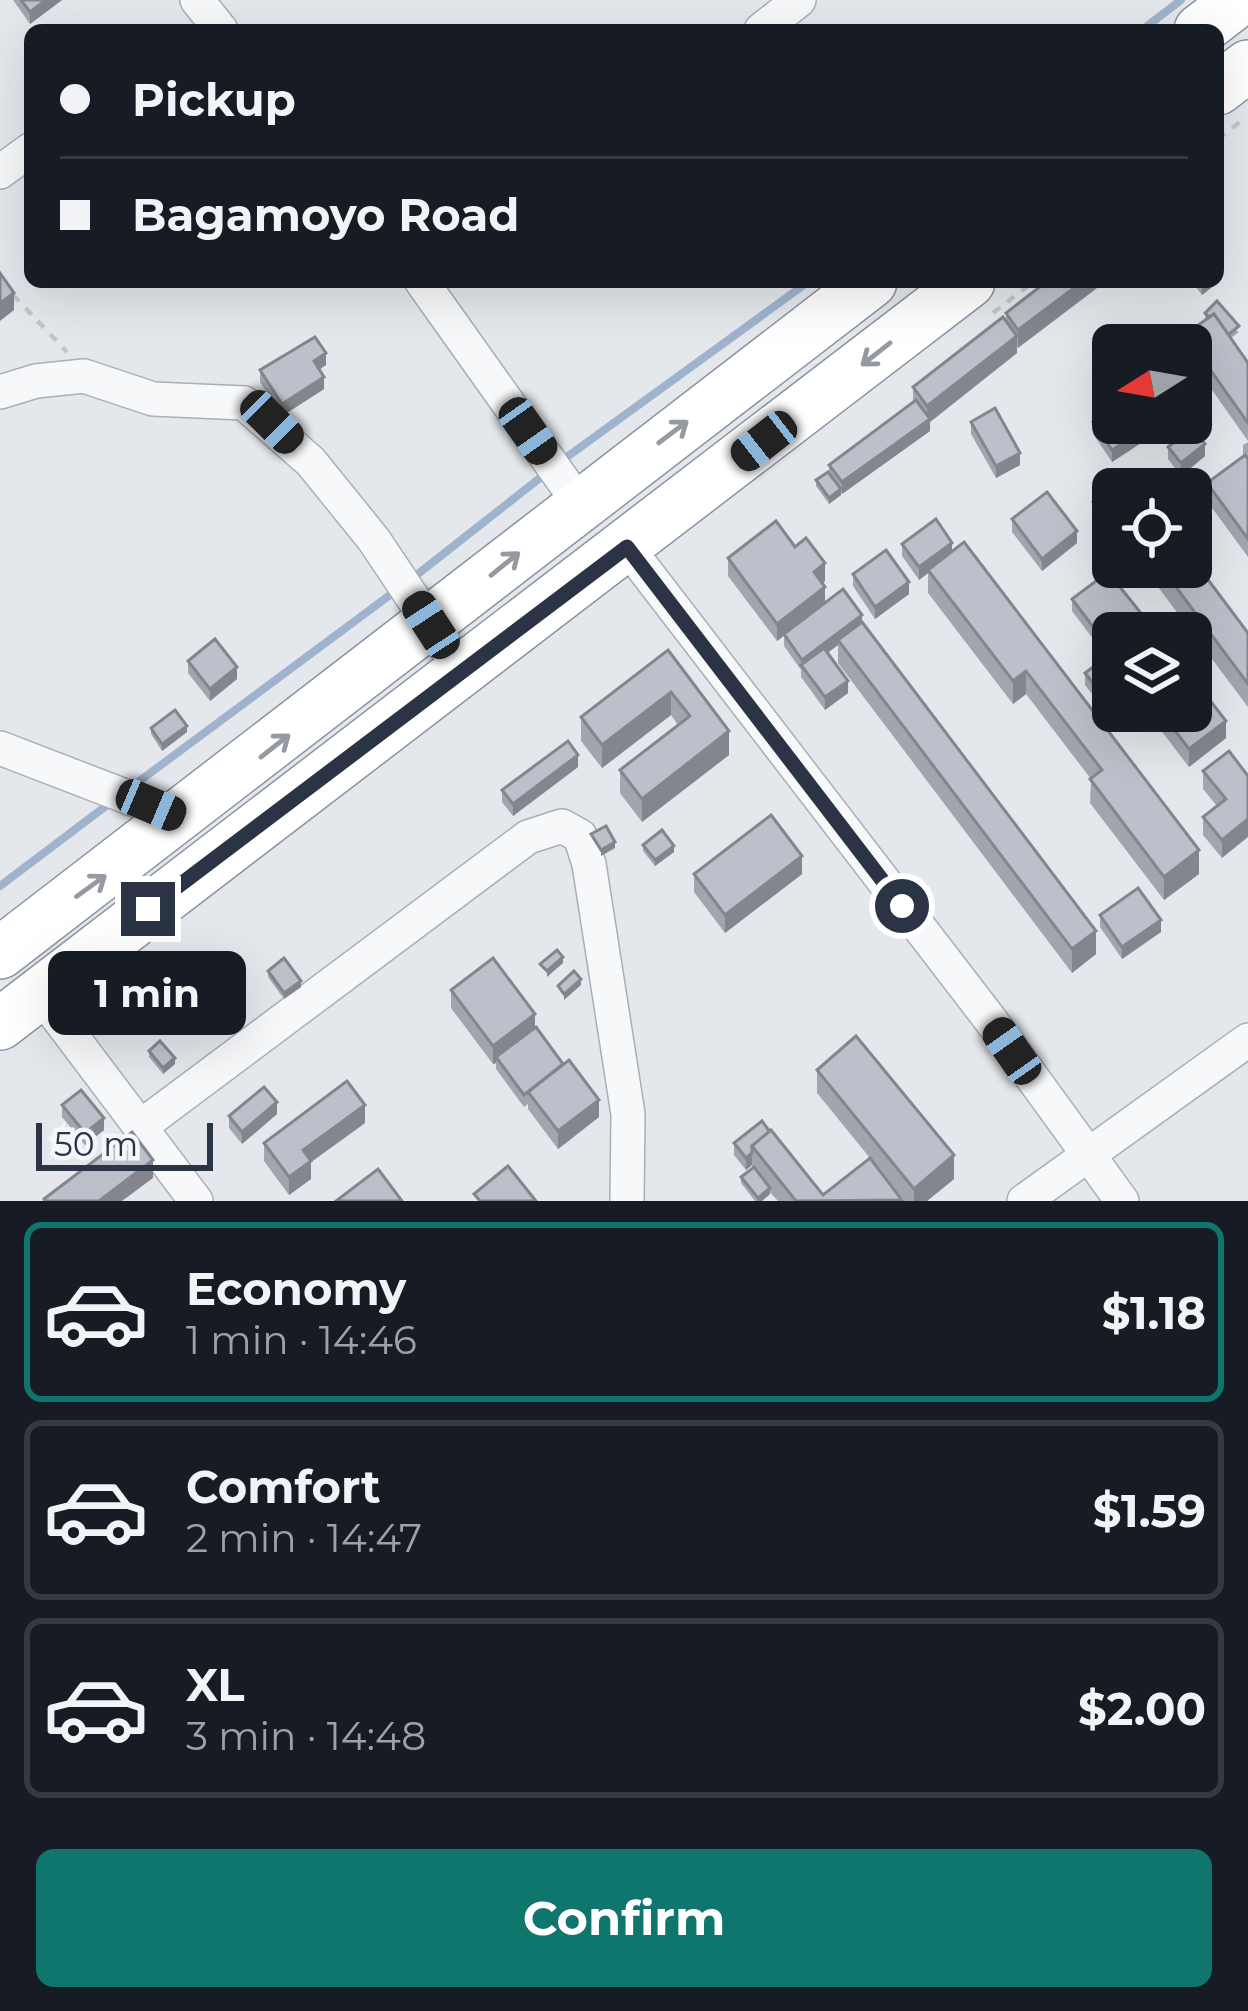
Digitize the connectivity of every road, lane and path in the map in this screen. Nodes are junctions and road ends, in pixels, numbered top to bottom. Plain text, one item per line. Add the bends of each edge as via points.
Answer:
1 (800, 0) edge
2 (1240, 0) edge
3 (769, 24) edge
4 (1208, 24) edge
5 (1248, 66) edge
6 (1224, 84) edge
7 (1248, 115) edge
8 (1224, 134) edge
9 (0, 282) edge
10 (431, 288) edge
11 (863, 288) edge
12 (961, 288) edge
13 (84, 376) junction
14 (0, 392) edge
15 (579, 503) junction
16 (627, 547) junction
17 (431, 625) junction
18 (461, 670) junction
19 (0, 748) edge
20 (182, 818) junction
21 (0, 953) edge
22 (20, 1009) edge
23 (1248, 1040) edge
24 (140, 1127) junction
25 (1088, 1154) junction
26 (1131, 1200) edge
27 (196, 1201) edge
28 (627, 1201) edge
29 (1024, 1201) edge

1 - 3 lane
2 - 4 highway
5 - 6 highway
7 - 8 path
9 - 13 path
10 - 15 lane
15 -> 11 highway
12 -> 16 highway
13 - 14 lane
13 - 17 lane via 153,399 244,403 272,422 374,540
17 -> 15 highway
16 - 18 highway
16 - 25 lane
17 - 18 lane
20 -> 17 highway
18 - 22 highway
19 - 20 lane
21 -> 20 highway
22 - 24 lane
23 - 25 lane
24 - 27 lane
24 - 28 lane via 528,837 562,826 580,836 590,864 628,1114
25 - 26 lane
25 - 29 lane

